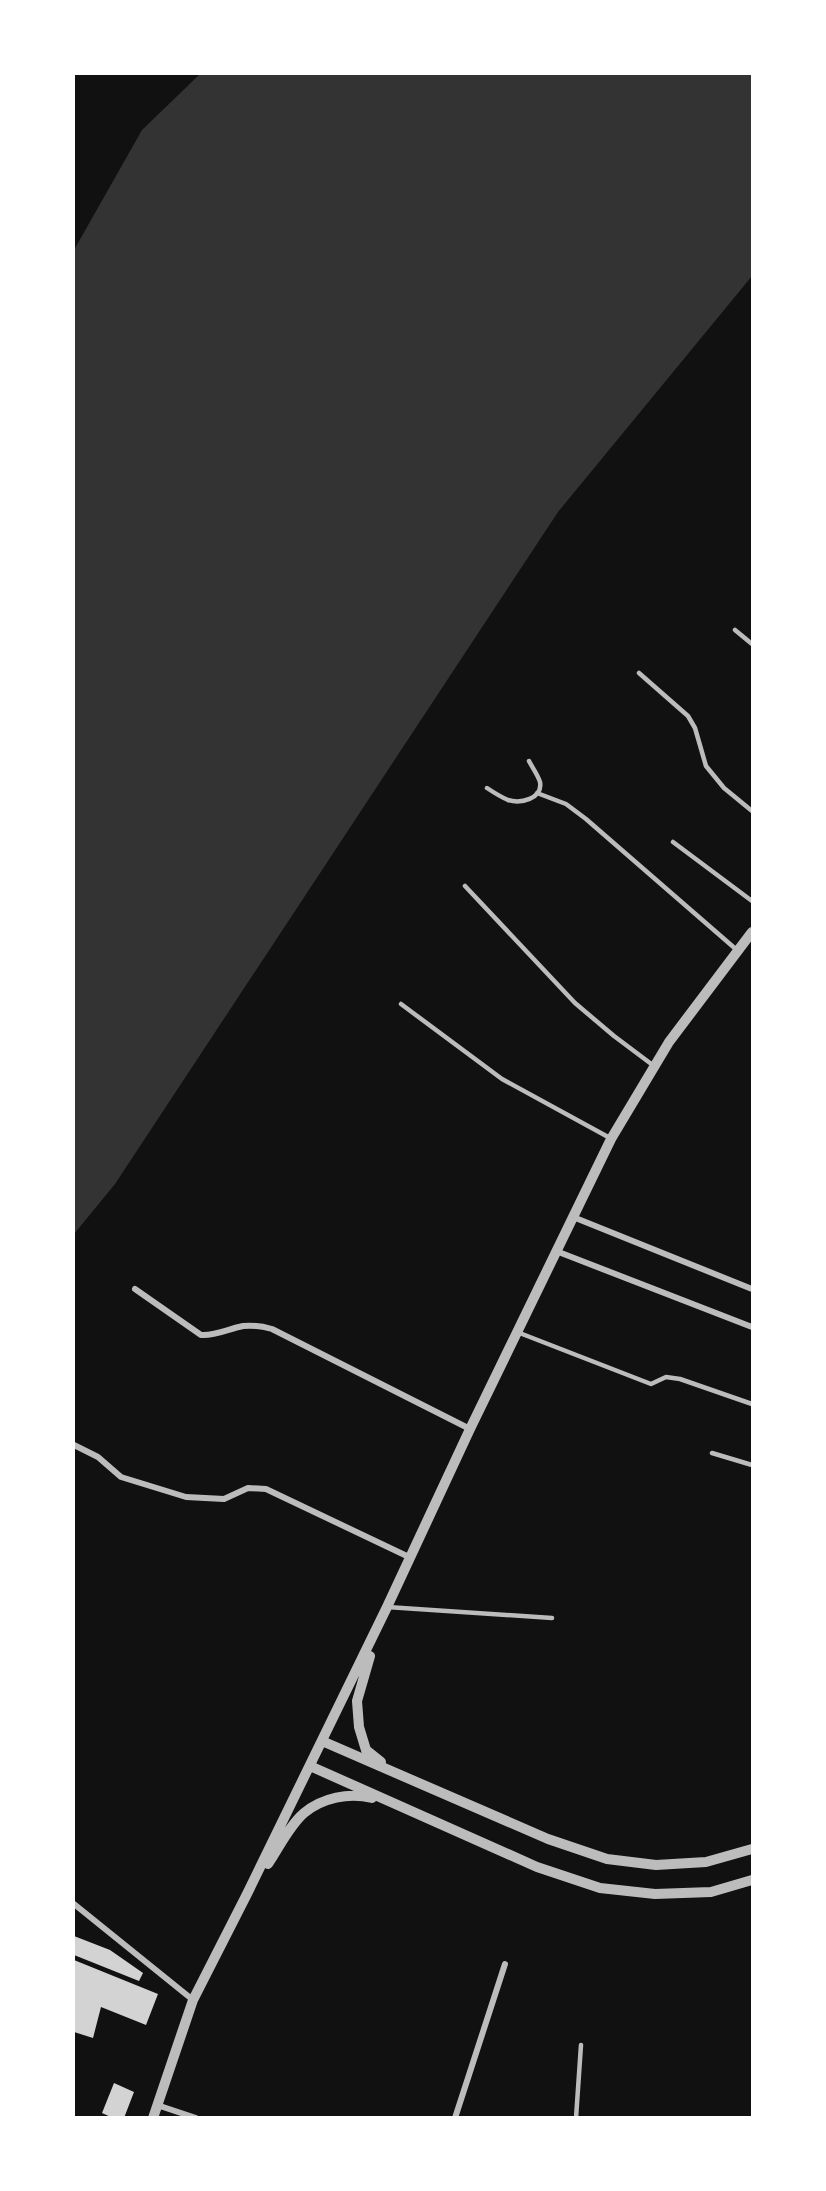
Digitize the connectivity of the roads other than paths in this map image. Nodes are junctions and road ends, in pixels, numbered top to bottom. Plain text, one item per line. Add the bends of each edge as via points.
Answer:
1 (735, 630) dead end
2 (753, 644) edge
3 (639, 674) dead end
4 (529, 761) dead end
5 (487, 788) dead end
6 (537, 793) junction
7 (753, 811) edge
8 (673, 842) dead end
9 (465, 886) dead end
10 (753, 901) edge
11 (753, 932) edge
12 (738, 951) junction
13 (401, 1004) dead end
14 (654, 1066) junction
15 (611, 1139) junction
16 (573, 1217) junction
17 (556, 1251) junction
18 (135, 1289) dead end
19 (753, 1289) edge
20 (753, 1327) edge
21 (517, 1332) junction
22 (753, 1404) edge
23 (470, 1429) junction
24 (74, 1444) edge
25 (712, 1453) dead end
26 (753, 1465) edge
27 (410, 1557) junction
28 (387, 1607) junction
29 (552, 1618) dead end
30 (322, 1741) junction
31 (310, 1766) junction
32 (411, 1780) junction
33 (398, 1805) junction
34 (753, 1849) edge
35 (753, 1880) edge
36 (248, 1894) junction
37 (74, 1904) edge
38 (505, 1964) dead end
39 (193, 2000) junction
40 (581, 2045) dead end
41 (156, 2105) junction
42 (153, 2118) edge
43 (196, 2118) edge
44 (455, 2118) edge
45 (576, 2118) edge

1 - 2 lane
3 - 7 lane via 688,716 706,766 724,788
4 - 6 lane via 540,782
5 - 6 lane via 509,800 522,801
6 - 12 lane via 566,804 586,819
8 - 10 lane
9 - 14 lane via 574,1003
11 - 12 street
12 - 14 street
13 - 15 lane via 502,1079
14 - 15 street
15 - 16 street
16 - 17 street
16 - 19 street
17 - 20 street
17 - 21 street
18 - 23 street via 201,1335 242,1326 272,1329
21 - 22 lane via 651,1384 666,1377 680,1379
21 - 23 street
23 - 27 street
24 - 27 street via 98,1457 121,1477 186,1497 224,1499 248,1488 266,1490
25 - 26 lane
27 - 28 street
28 - 29 lane
28 - 30 street
28 - 32 street via 357,1701 359,1727 366,1750
30 - 31 street
30 - 32 street
31 - 33 street
31 - 36 street
32 - 34 street via 548,1839 607,1859 656,1865 706,1862
33 - 35 street via 537,1867 600,1888 655,1894 711,1892
33 - 36 street via 360,1795 326,1800 304,1814
36 - 39 street
37 - 39 street
38 - 44 street
39 - 41 street
40 - 45 lane
41 - 42 street
41 - 43 street

